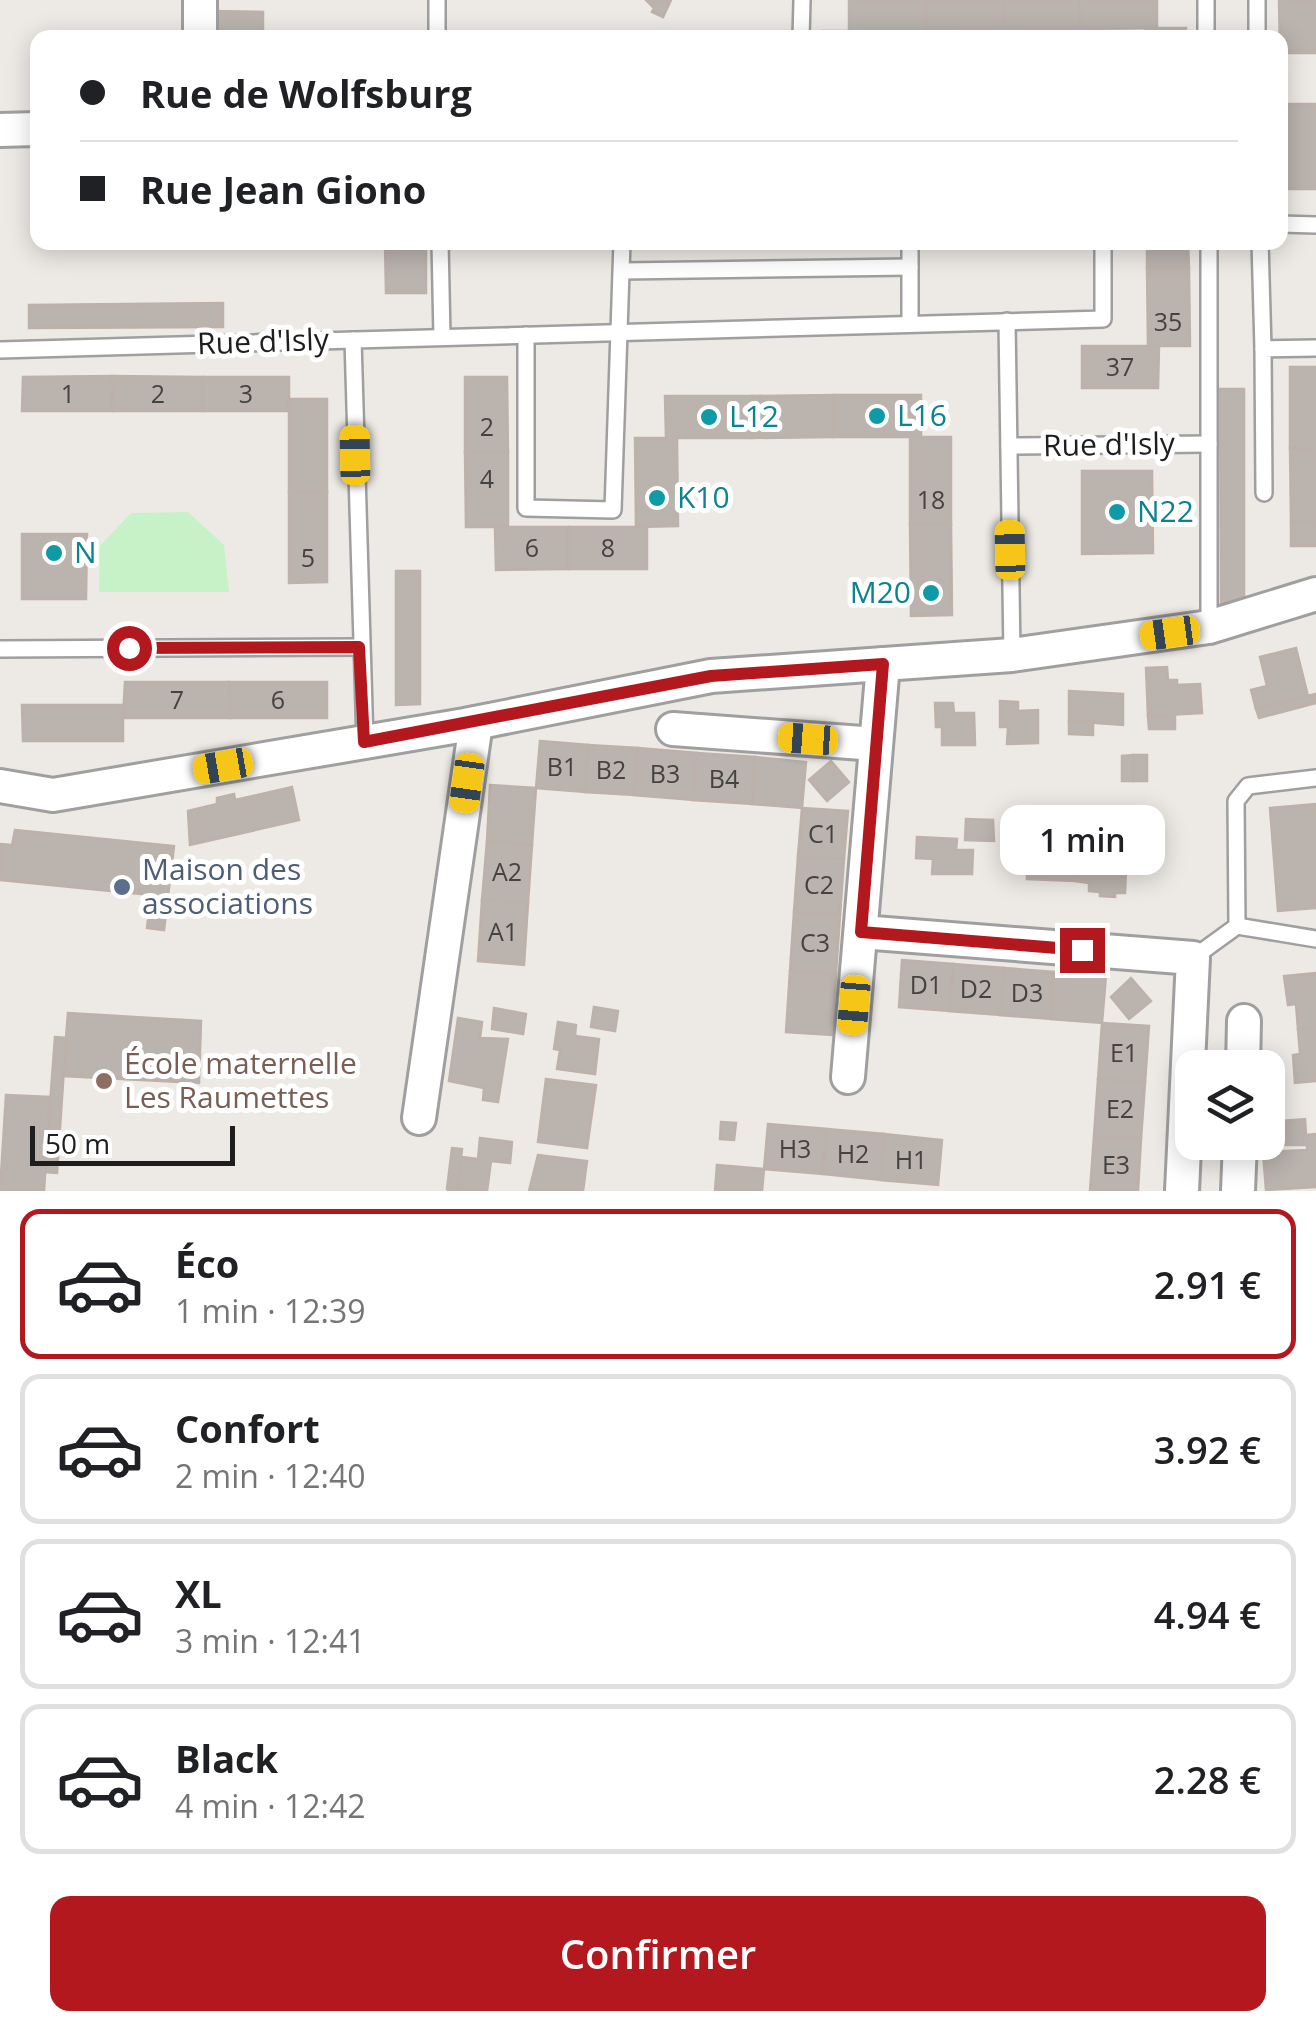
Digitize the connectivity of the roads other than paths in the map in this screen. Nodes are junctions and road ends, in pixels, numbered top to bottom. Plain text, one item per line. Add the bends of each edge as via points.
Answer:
1 (200, 0) edge
2 (437, 0) edge
3 (802, 0) edge
4 (1206, 0) edge
5 (1257, 0) edge
6 (200, 30) edge
7 (438, 30) edge
8 (802, 30) edge
9 (1206, 30) edge
10 (1257, 30) edge
11 (30, 129) edge
12 (0, 130) edge
13 (1288, 224) edge
14 (1316, 224) edge
15 (440, 250) edge
16 (622, 250) edge
17 (910, 250) edge
18 (1103, 250) edge
19 (1208, 250) edge
20 (1260, 250) edge
21 (910, 267) junction
22 (622, 271) junction
23 (1007, 321) junction
24 (910, 324) junction
25 (620, 332) junction
26 (526, 335) junction
27 (442, 337) junction
28 (352, 340) junction
29 (1316, 348) edge
30 (1262, 349) junction
31 (0, 350) edge
32 (1209, 444) junction
33 (1009, 446) junction
34 (1264, 493) dead end
35 (1316, 594) edge
36 (1209, 627) junction
37 (359, 647) junction
38 (0, 650) edge
39 (1012, 655) junction
40 (883, 664) junction
41 (476, 723) junction
42 (673, 729) dead end
43 (364, 742) junction
44 (876, 744) junction
45 (1316, 778) edge
46 (0, 786) edge
47 (53, 795) junction
48 (0, 805) edge
49 (1237, 926) junction
50 (861, 932) junction
51 (1316, 939) edge
52 (1194, 958) junction
53 (1244, 1021) dead end
54 (1243, 1050) edge
55 (848, 1078) dead end
56 (419, 1118) dead end
57 (1239, 1160) edge
58 (1182, 1191) edge
59 (1238, 1191) edge

1 - 6 street
2 - 7 lane
3 - 8 lane
4 - 9 lane
5 - 10 lane
11 - 12 street
13 - 14 lane
15 - 27 lane
16 - 22 lane
17 - 21 lane
18 - 23 lane, Rue d'Isly via 1104,319
19 - 32 lane
20 - 30 lane
21 - 22 lane
21 - 24 lane
22 - 25 lane
23 - 24 lane, Rue d'Isly
23 - 33 lane, Rue d'Isly
24 - 25 lane, Rue d'Isly
25 - 26 lane, Rue d'Isly
25 - 26 lane via 613,510 526,508
26 - 27 lane, Rue d'Isly
27 - 28 lane, Rue d'Isly
28 - 31 lane, Rue d'Isly
28 - 37 lane
29 - 30 lane
30 - 34 lane
32 - 33 lane, Rue d'Isly
32 - 36 lane
33 - 39 lane, Rue d'Isly
35 - 36 street
36 - 39 street
37 - 38 lane
37 - 43 lane
39 - 40 street
40 - 41 street via 711,676
40 - 44 street
41 - 43 street
41 - 56 street
42 - 44 street
43 - 47 street
44 - 50 street
45 - 49 lane via 1248,786 1236,801
46 - 47 street
47 - 48 street
49 - 51 lane
49 - 52 lane
50 - 52 street
50 - 55 street
52 - 58 street
53 - 54 street
57 - 59 street

